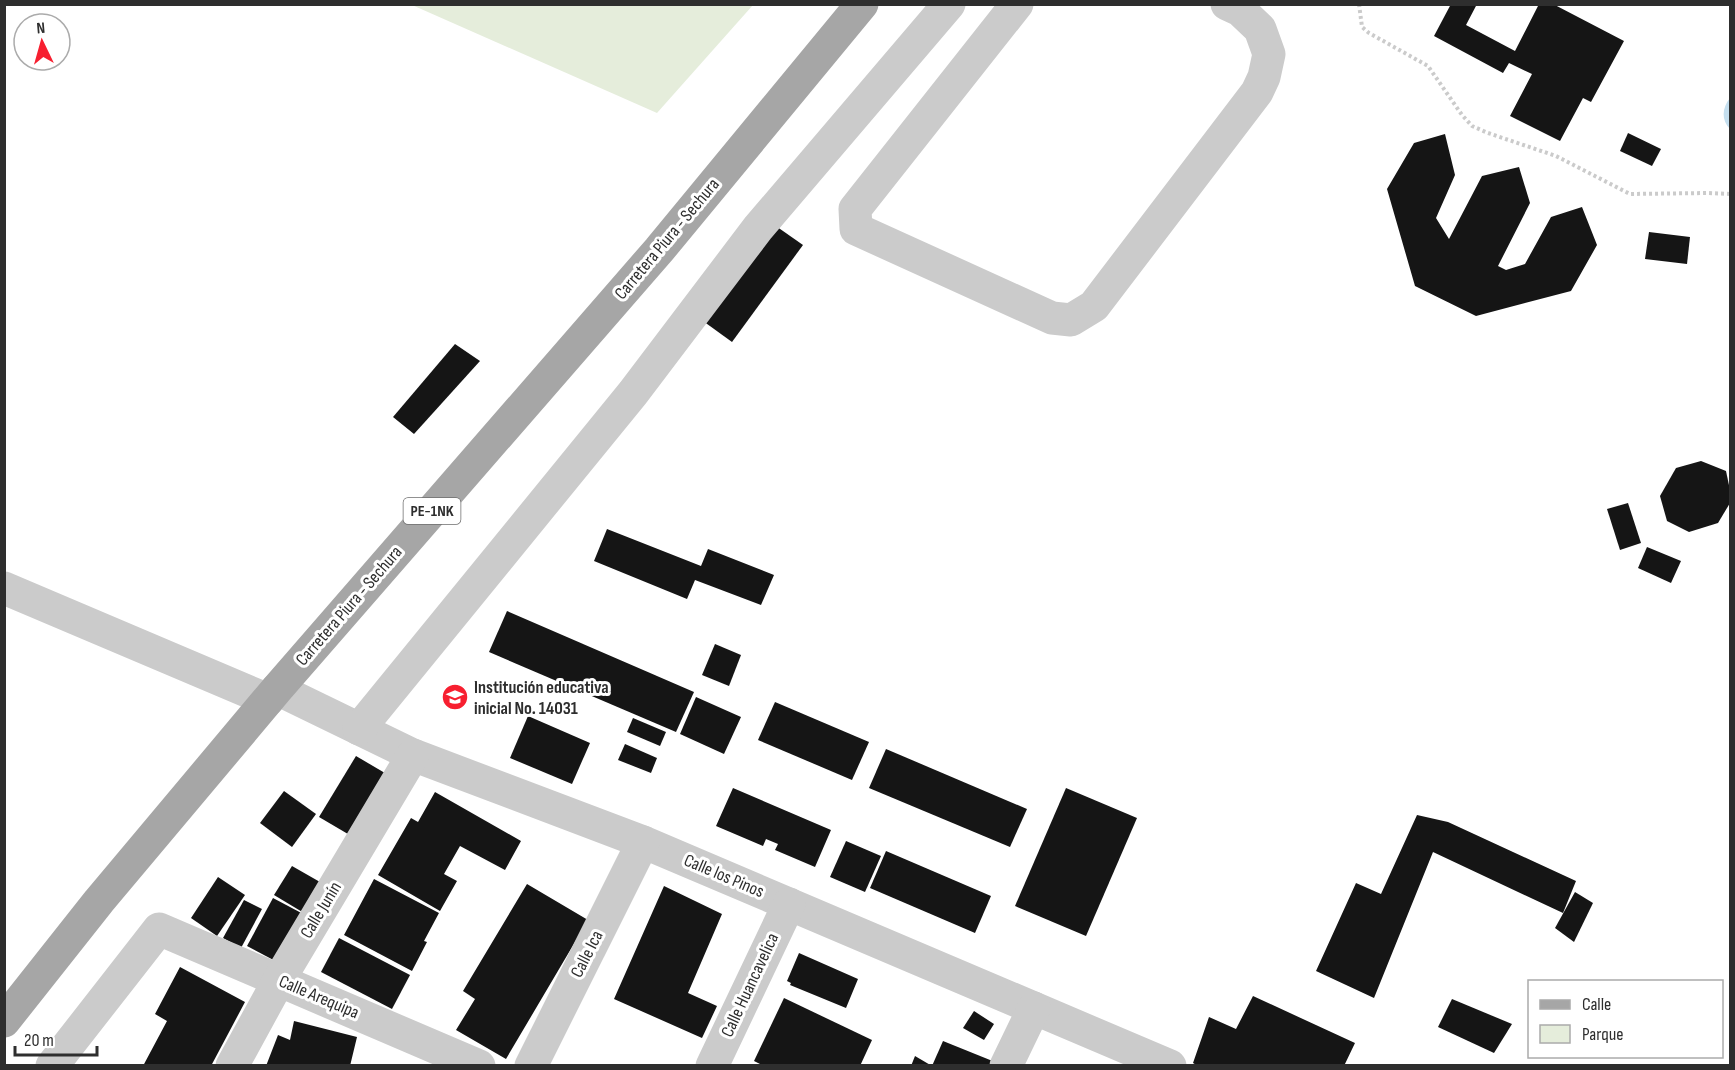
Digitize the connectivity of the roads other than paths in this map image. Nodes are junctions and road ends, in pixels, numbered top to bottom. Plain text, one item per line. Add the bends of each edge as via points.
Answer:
1 (862, 4) edge
2 (949, 4) edge
3 (1017, 4) edge
4 (1237, 6) edge
5 (4, 588) edge
6 (272, 694) junction
7 (359, 729) junction
8 (412, 755) junction
9 (643, 842) junction
10 (789, 904) junction
11 (279, 980) junction
12 (1034, 1008) junction
13 (4, 1021) edge
14 (52, 1065) edge
15 (232, 1065) edge
16 (479, 1065) edge
17 (531, 1065) edge
18 (712, 1065) edge
19 (1006, 1065) edge
20 (1170, 1065) edge

1 - 6 main road, Carretera Piura - Sechura / PE-1NK via 659,250
2 - 7 street via 758,228 633,393
3 - 4 street via 855,209 856,229 1052,318 1071,320 1094,306 1257,92 1269,54 1260,29
5 - 6 street, Calle los Pinos
6 - 7 street, Calle los Pinos
6 - 13 main road, Carretera Piura - Sechura / PE-1NK
7 - 8 street, Calle los Pinos
8 - 9 street, Calle los Pinos
8 - 11 street, Calle Junín
9 - 10 street, Calle los Pinos
9 - 17 street, Calle Ica
10 - 12 street, Calle los Pinos
10 - 18 street, Calle Huancavelica
11 - 14 street, Calle Arequipa via 159,929
11 - 15 street, Calle Junín
11 - 16 street, Calle Arequipa
12 - 19 street
12 - 20 street, Calle los Pinos

